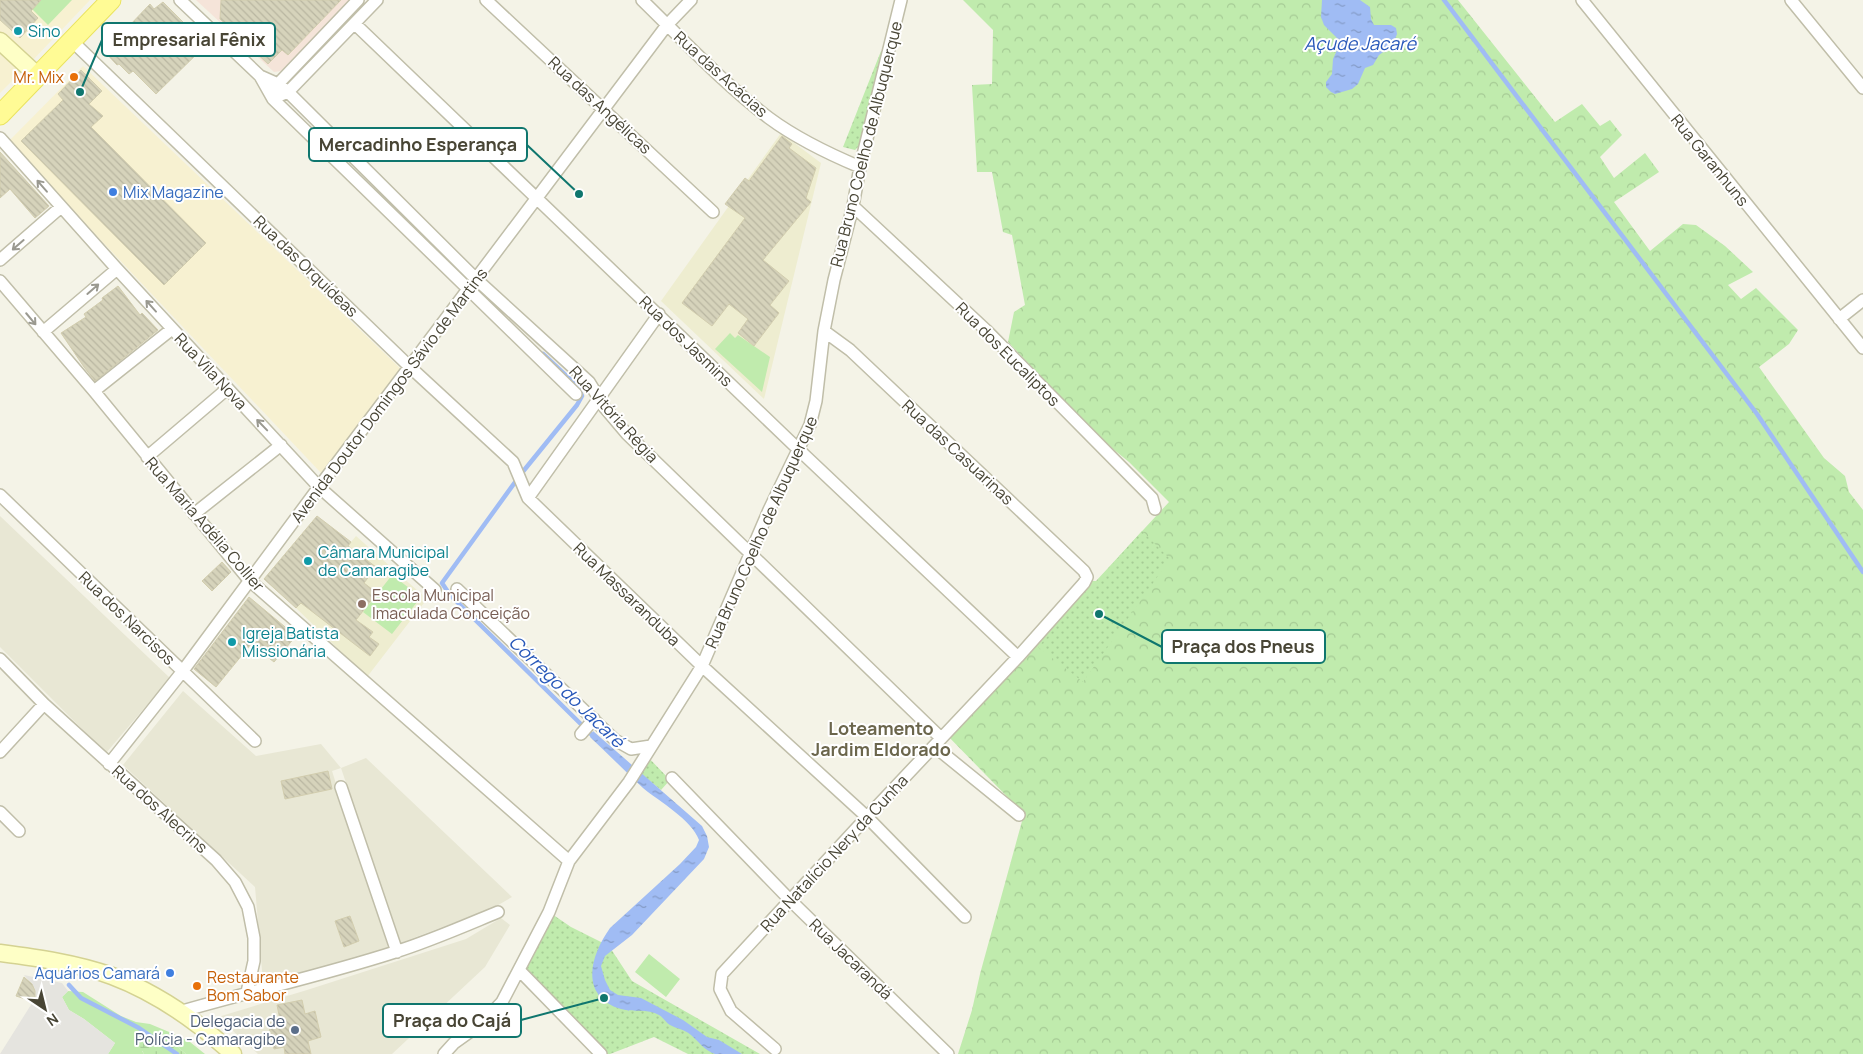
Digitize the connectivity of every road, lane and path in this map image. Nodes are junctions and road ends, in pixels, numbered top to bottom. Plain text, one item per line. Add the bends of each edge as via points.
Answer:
1 (111, 0) edge
2 (180, 0) edge
3 (358, 0) edge
4 (377, 0) edge
5 (486, 0) edge
6 (642, 0) edge
7 (690, 0) edge
8 (901, 0) edge
9 (1582, 0) edge
10 (1792, 0) edge
11 (355, 24) junction
12 (667, 25) junction
13 (0, 41) edge
14 (72, 41) junction
15 (38, 76) junction
16 (260, 76) junction
17 (278, 84) junction
18 (1863, 88) edge
19 (288, 92) junction
20 (273, 99) junction
21 (605, 109) junction
22 (0, 115) edge
23 (0, 138) edge
24 (860, 167) junction
25 (537, 198) junction
26 (853, 206) junction
27 (62, 207) junction
28 (713, 212) dead end
29 (0, 260) edge
30 (117, 269) junction
31 (476, 279) junction
32 (0, 281) edge
33 (468, 290) junction
34 (1863, 300) edge
35 (659, 314) junction
36 (1839, 319) junction
37 (172, 329) junction
38 (824, 331) junction
39 (43, 332) junction
40 (1863, 348) edge
41 (410, 367) junction
42 (227, 388) junction
43 (94, 391) junction
44 (576, 394) dead end
45 (600, 396) junction
46 (281, 445) junction
47 (798, 449) junction
48 (147, 457) junction
49 (319, 487) junction
50 (0, 495) edge
51 (526, 496) junction
52 (1155, 509) dead end
53 (194, 514) junction
54 (750, 554) junction
55 (1087, 577) joint
56 (249, 580) junction
57 (435, 590) dead end
58 (457, 590) dead end
59 (1018, 657) junction
60 (0, 659) edge
61 (702, 666) junction
62 (182, 672) junction
63 (44, 704) junction
64 (593, 720) junction
65 (581, 733) dead end
66 (255, 741) dead end
67 (938, 742) junction
68 (649, 749) junction
69 (0, 752) edge
70 (109, 764) junction
71 (672, 778) dead end
72 (341, 787) dead end
73 (0, 812) edge
74 (1019, 815) dead end
75 (866, 817) junction
76 (19, 830) dead end
77 (569, 861) junction
78 (790, 900) junction
79 (498, 912) dead end
80 (965, 917) dead end
81 (397, 952) junction
82 (0, 953) edge
83 (520, 971) junction
84 (248, 992) junction
85 (179, 1012) junction
86 (775, 1049) dead end
87 (233, 1054) edge
88 (444, 1054) edge
89 (601, 1054) edge
90 (948, 1054) edge

1 - 14 main road
2 - 16 street, Rua Vitória Régia
3 - 17 street
4 - 11 street
5 - 21 street, Rua das Angélicas
6 - 12 street, Rua das Acácias
7 - 12 street, Avenida Doutor Domingos Sávio de Martins
8 - 24 street, Rua Bruno Coelho de Albuquerque
9 - 36 street, Rua Garanhuns
10 - 18 street
11 - 19 street
11 - 25 street, Rua dos Jasmins
12 - 21 street, Avenida Doutor Domingos Sávio de Martins
12 - 24 street, Rua das Acácias via 770,119 830,154
13 - 15 street
14 - 15 main road
14 - 41 street, Rua das Orquídeas
15 - 22 main road
16 - 17 street, Rua Vitória Régia
16 - 20 street, Rua Vitória Régia
17 - 19 street, Rua Vitória Régia
17 - 20 street
19 - 20 street
19 - 31 street, Rua Vitória Régia
20 - 33 street, Rua Vitória Régia
21 - 25 street, Avenida Doutor Domingos Sávio de Martins
21 - 28 street, Rua das Angélicas
27 -> 23 street, Rua Vila Nova
24 - 26 street, Rua Bruno Coelho de Albuquerque
25 - 31 street, Avenida Doutor Domingos Sávio de Martins
25 - 35 street, Rua dos Jasmins
26 - 38 street, Rua Bruno Coelho de Albuquerque
26 - 52 street, Rua dos Eucaliptos via 992,337 1152,498
27 -> 29 street
27 - 30 street, Rua Vila Nova
37 -> 30 street, Rua Vila Nova
39 -> 30 street
31 - 33 street, Avenida Doutor Domingos Sávio de Martins
31 - 45 street, Rua Vitória Régia via 589,382
32 -> 39 street, Rua Maria Adélia Collier
33 - 41 street, Avenida Doutor Domingos Sávio de Martins
33 - 44 street, Rua Vitória Régia
34 - 36 street
35 - 45 street
35 - 47 street, Rua dos Jasmins
36 - 40 street, Rua Garanhuns
37 - 42 street, Rua Vila Nova
37 - 43 street
38 - 47 street, Rua Bruno Coelho de Albuquerque via 816,401 810,425
38 - 55 street, Rua das Casuarinas via 850,350
39 - 43 street, Rua Maria Adélia Collier
41 - 49 street, Avenida Doutor Domingos Sávio de Martins
41 - 51 street, Rua das Orquídeas via 513,462
46 -> 42 street, Rua Vila Nova
42 - 48 street
43 - 48 street, Rua Maria Adélia Collier
45 - 51 street
45 - 54 street, Rua Vitória Régia via 605,408 627,434
46 - 49 street, Rua Vila Nova
46 - 53 street
47 - 54 street, Rua Bruno Coelho de Albuquerque
47 - 59 street, Rua dos Jasmins
48 - 53 street, Rua Maria Adélia Collier
49 - 56 street, Avenida Doutor Domingos Sávio de Martins
49 - 57 street, Rua Vila Nova
50 - 62 street, Rua dos Narcisos
51 - 61 street, Rua Massaranduba
53 - 56 street, Rua Maria Adélia Collier
54 - 61 street, Rua Bruno Coelho de Albuquerque
54 - 67 street, Rua Vitória Régia
55 - 59 street, Rua Natalício Nery da Cunha
56 - 62 street, Avenida Doutor Domingos Sávio de Martins
56 - 77 street, Rua Maria Adélia Collier
58 - 64 street
59 - 67 street, Rua Natalício Nery da Cunha
60 - 63 street, Rua dos Alecrins
61 - 68 street, Rua Bruno Coelho de Albuquerque
61 - 75 street, Rua Massaranduba
62 - 66 street, Rua dos Narcisos
62 - 70 street, Avenida Doutor Domingos Sávio de Martins
63 - 69 street
63 - 70 street, Rua dos Alecrins
64 - 65 street
64 - 68 street via 622,745
67 - 74 street, Rua Vitória Régia
67 - 75 street, Rua Natalício Nery da Cunha
68 - 77 street, Rua Bruno Coelho de Albuquerque via 629,782
70 - 84 street, Rua dos Alecrins via 216,860 235,882 248,908 254,938 254,961
71 - 78 street, Rua Jacarandá
72 - 81 street
73 - 76 street
75 - 78 street, Rua Natalício Nery da Cunha
75 - 80 street, Rua Massaranduba
77 - 83 street, Rua Bruno Coelho de Albuquerque
78 - 86 street, Rua Natalício Nery da Cunha via 722,974 720,989 731,1010
78 - 90 street, Rua Jacarandá
79 - 81 street
81 - 84 street
82 - 85 street via 49,959 113,977
83 - 88 street, Rua Bruno Coelho de Albuquerque via 502,1002
83 - 89 street
84 - 85 street
85 - 87 street

